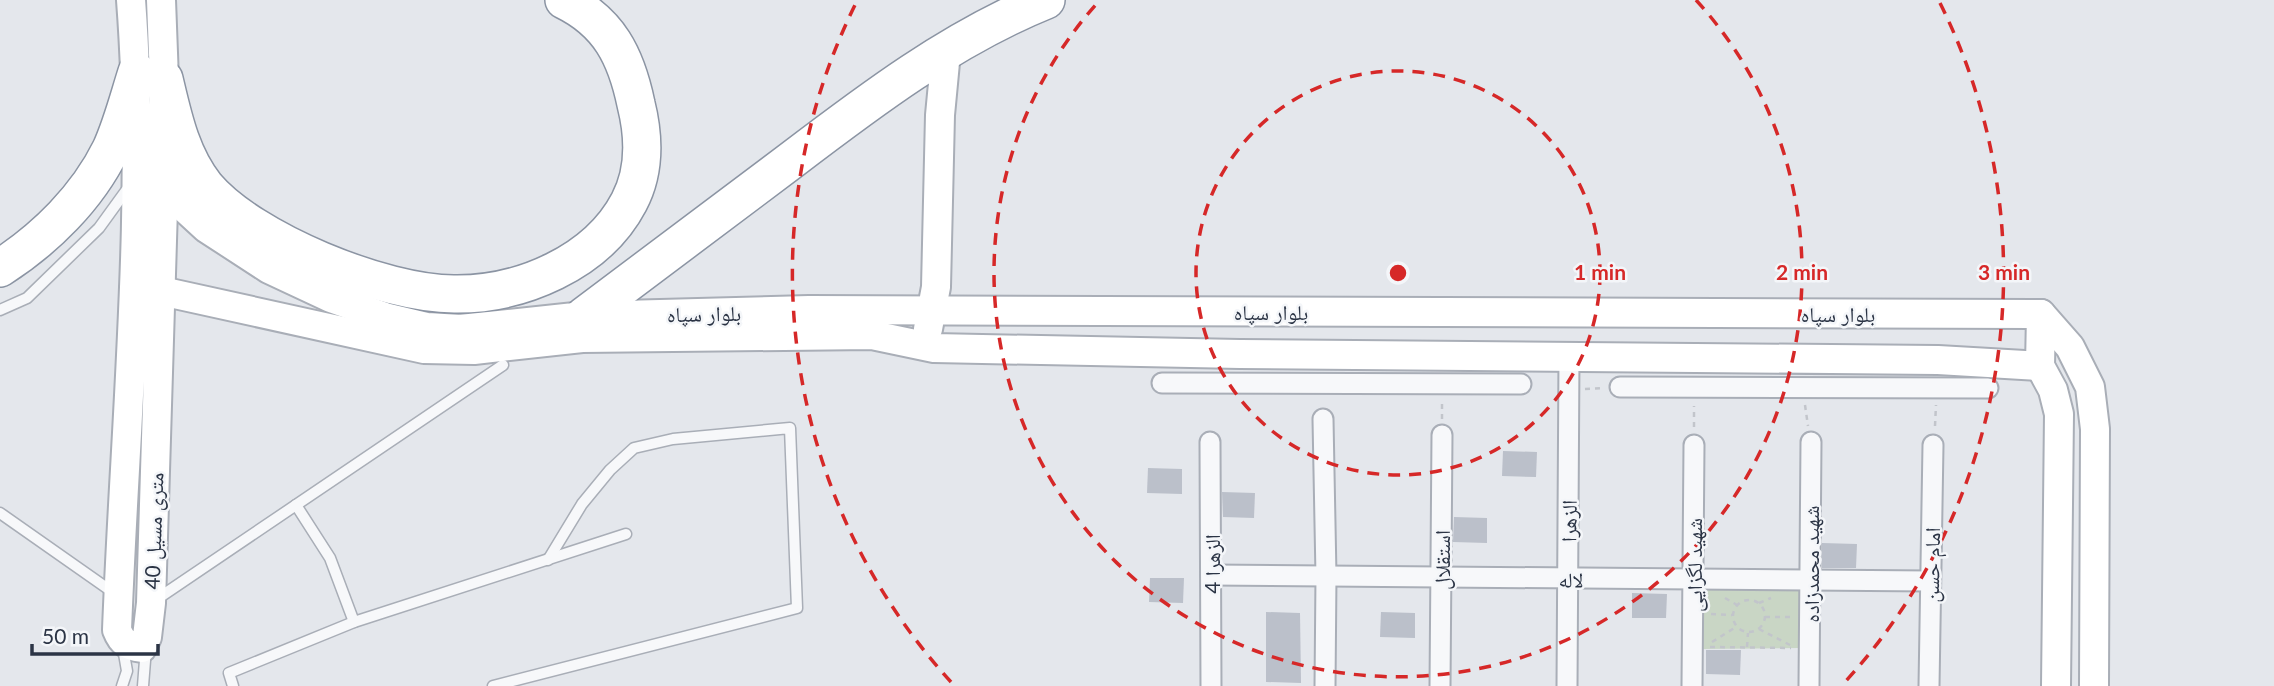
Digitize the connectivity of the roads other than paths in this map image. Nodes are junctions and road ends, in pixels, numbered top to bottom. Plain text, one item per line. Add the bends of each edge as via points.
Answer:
1 (131, 0) edge
2 (161, 0) edge
3 (564, 0) edge
4 (1046, 0) edge
5 (946, 52) junction
6 (150, 75) junction
7 (150, 175) junction
8 (0, 268) edge
9 (148, 290) junction
10 (0, 310) edge
11 (932, 310) junction
12 (2041, 314) junction
13 (565, 326) junction
14 (925, 347) junction
15 (1380, 355) junction
16 (1569, 356) junction
17 (1804, 358) junction
18 (503, 365) dead end
19 (2040, 366) junction
20 (1162, 383) dead end
21 (1378, 384) junction
22 (1521, 384) dead end
23 (1620, 387) dead end
24 (1802, 388) junction
25 (1988, 388) dead end
26 (1323, 419) dead end
27 (1442, 435) dead end
28 (1210, 442) dead end
29 (1811, 442) road end
30 (1693, 445) dead end
31 (1933, 445) dead end
32 (296, 505) junction
33 (0, 513) edge
34 (626, 534) dead end
35 (548, 559) junction
36 (1211, 575) junction
37 (1326, 576) junction
38 (1441, 576) junction
39 (1567, 579) junction
40 (1692, 579) junction
41 (1811, 580) junction
42 (1930, 581) junction
43 (119, 596) junction
44 (151, 603) junction
45 (354, 622) junction
46 (134, 639) junction
47 (122, 686) edge
48 (144, 686) edge
49 (233, 686) edge
50 (493, 686) edge
51 (1211, 686) edge
52 (1325, 686) edge
53 (1440, 686) edge
54 (1567, 686) edge
55 (1692, 686) edge
56 (1809, 686) edge
57 (1929, 686) edge
58 (2056, 686) edge
59 (2094, 686) edge

1 - 6 main road, 40 متری مسیل
2 - 6 main road, 40 متری مسیل
3 - 6 highway via 586,10 601,24 624,62 641,124 637,180 613,226 594,244 556,270 507,289 454,295 398,287 278,240 206,187
4 - 5 highway
5 - 11 main road
5 - 13 highway via 858,110
6 - 7 main road, 40 متری مسیل
6 - 8 highway via 77,202
7 - 9 main road, 40 متری مسیل
7 - 10 lane via 27,298
7 - 13 main road, بلوار سپاه via 206,228 269,269 331,299 428,327
9 - 13 main road, بلوار سپاه via 424,349 474,350
9 - 43 main road, 40 متری مسیل
9 - 44 main road, 40 متری مسیل
11 - 12 main road, بلوار سپاه
11 - 13 main road, بلوار سپاه via 809,310
11 - 14 main road
12 - 19 main road
12 - 59 main road via 2070,347 2091,387 2095,429
13 - 14 main road, بلوار سپاه via 608,338 872,335
14 - 15 main road, بلوار سپاه
15 - 16 main road, بلوار سپاه
15 - 21 street
16 - 17 main road, بلوار سپاه
16 - 39 street, الزهرا
17 - 19 main road, بلوار سپاه
17 - 24 street
18 - 32 lane
19 - 58 main road via 2059,414
20 - 21 street
21 - 22 street
23 - 24 street
24 - 25 street
26 - 37 street
27 - 38 street, استقلال
28 - 36 street, الزهرا 4
29 - 41 street, شهید محمدزاده
30 - 40 street, شهید لگزایی
31 - 42 street, امام حسن
32 - 44 lane
32 - 45 lane via 330,558
33 - 43 lane
34 - 35 lane
35 - 45 lane
35 - 50 lane via 582,504 634,448 673,439 790,428 797,608
36 - 37 street, لاله
36 - 51 street, الزهرا 4
37 - 38 street, لاله
37 - 52 street
38 - 39 street, لاله
38 - 53 street, استقلال
39 - 40 street, لاله
39 - 54 street, الزهرا
40 - 41 street, لاله
40 - 55 street, شهید لگزایی
41 - 42 street, لاله
41 - 56 street, شهید محمدزاده
42 - 57 street, امام حسن
43 - 46 main road, 40 متری مسیل via 117,630
44 - 46 main road, 40 متری مسیل
45 - 49 lane via 229,673
46 - 47 lane
46 - 48 lane

